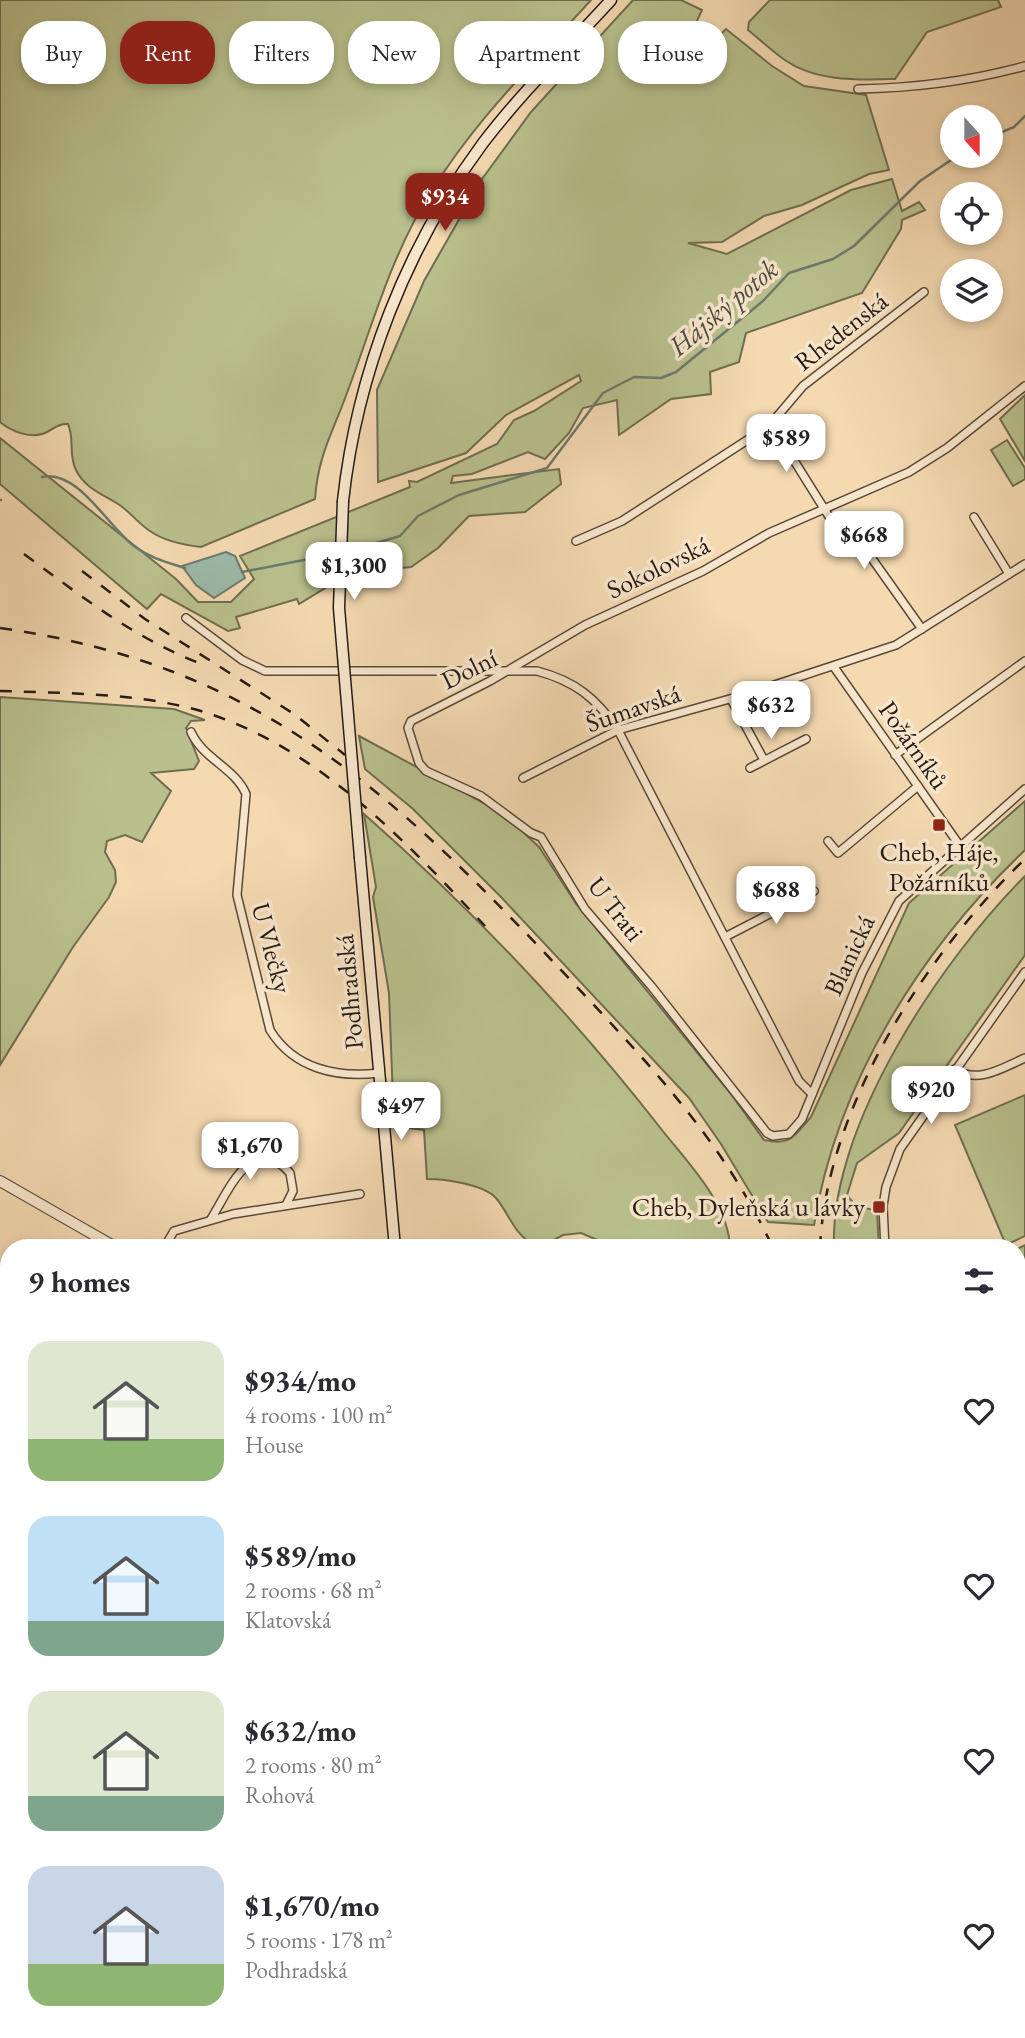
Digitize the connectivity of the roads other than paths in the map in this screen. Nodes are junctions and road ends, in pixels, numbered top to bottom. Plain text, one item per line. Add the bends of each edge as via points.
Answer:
1 (611, 0) edge
2 (1025, 66) edge
3 (858, 89) dead end
4 (924, 292) dead end
5 (1025, 386) edge
6 (769, 426) junction
7 (822, 507) junction
8 (974, 517) dead end
9 (576, 541) dead end
10 (1025, 564) edge
11 (1009, 574) junction
12 (186, 618) dead end
13 (922, 629) junction
14 (1025, 661) edge
15 (834, 667) junction
16 (510, 669) junction
17 (731, 699) junction
18 (408, 729) joint
19 (618, 730) junction
20 (191, 732) dead end
21 (806, 739) dead end
22 (895, 755) junction
23 (764, 760) junction
24 (750, 768) dead end
25 (523, 778) dead end
26 (918, 786) junction
27 (1025, 789) edge
28 (828, 841) dead end
29 (960, 846) junction
30 (814, 891) dead end
31 (725, 937) junction
32 (1025, 972) edge
33 (1025, 1058) edge
34 (956, 1069) junction
35 (379, 1073) junction
36 (812, 1094) junction
37 (781, 1136) joint
38 (0, 1181) edge
39 (360, 1194) dead end
40 (286, 1205) junction
41 (211, 1220) junction
42 (101, 1239) edge
43 (169, 1239) edge
44 (394, 1239) edge
45 (885, 1239) edge

1 - 35 main road, Podhradská, bridge via 517,101 427,231 391,310 352,437 343,502 339,608
2 - 3 street via 958,81
4 - 6 street, Rhedenská via 803,386
5 - 7 street, Sokolovská via 918,466
6 - 7 street
6 - 9 street, Rhedenská via 622,521
7 - 13 street via 848,547 868,553
7 - 16 street, Sokolovská via 703,571 584,625
8 - 11 street
10 - 11 street, Šumavská
11 - 13 street, Šumavská
12 - 16 street via 253,667 276,672
13 - 15 street, Šumavská via 896,645
14 - 22 street
15 - 17 street, Šumavská
15 - 22 street, Požárníků
16 - 18 street, Dolní via 411,721
16 - 19 street, Dolní via 537,671 572,682 596,701
17 - 19 street, Šumavská
17 - 23 street
18 - 37 street, U Trati via 426,771 481,796 541,837 585,909 766,1133
19 - 25 street, Šumavská
19 - 31 street, Dolní
20 - 35 street, U Vlečky via 203,752 242,785 246,794 237,895 270,1030 278,1044 329,1074
21 - 23 street
22 - 26 street, Požárníků
23 - 24 street
26 - 28 street via 838,853
26 - 29 street, Požárníků
27 - 29 street, Blanická
29 - 36 street, Blanická via 899,901 862,973
30 - 31 street
31 - 36 street, Dolní via 799,1081
32 - 34 street
33 - 34 street via 978,1076
34 - 45 street via 904,1141 889,1173 883,1206
35 - 44 main road, Podhradská
36 - 37 street, Blanická via 796,1128
38 - 42 street
39 - 40 street
40 - 41 street
40 - 41 street via 293,1191 290,1173 261,1158 243,1167
41 - 43 street via 174,1231

